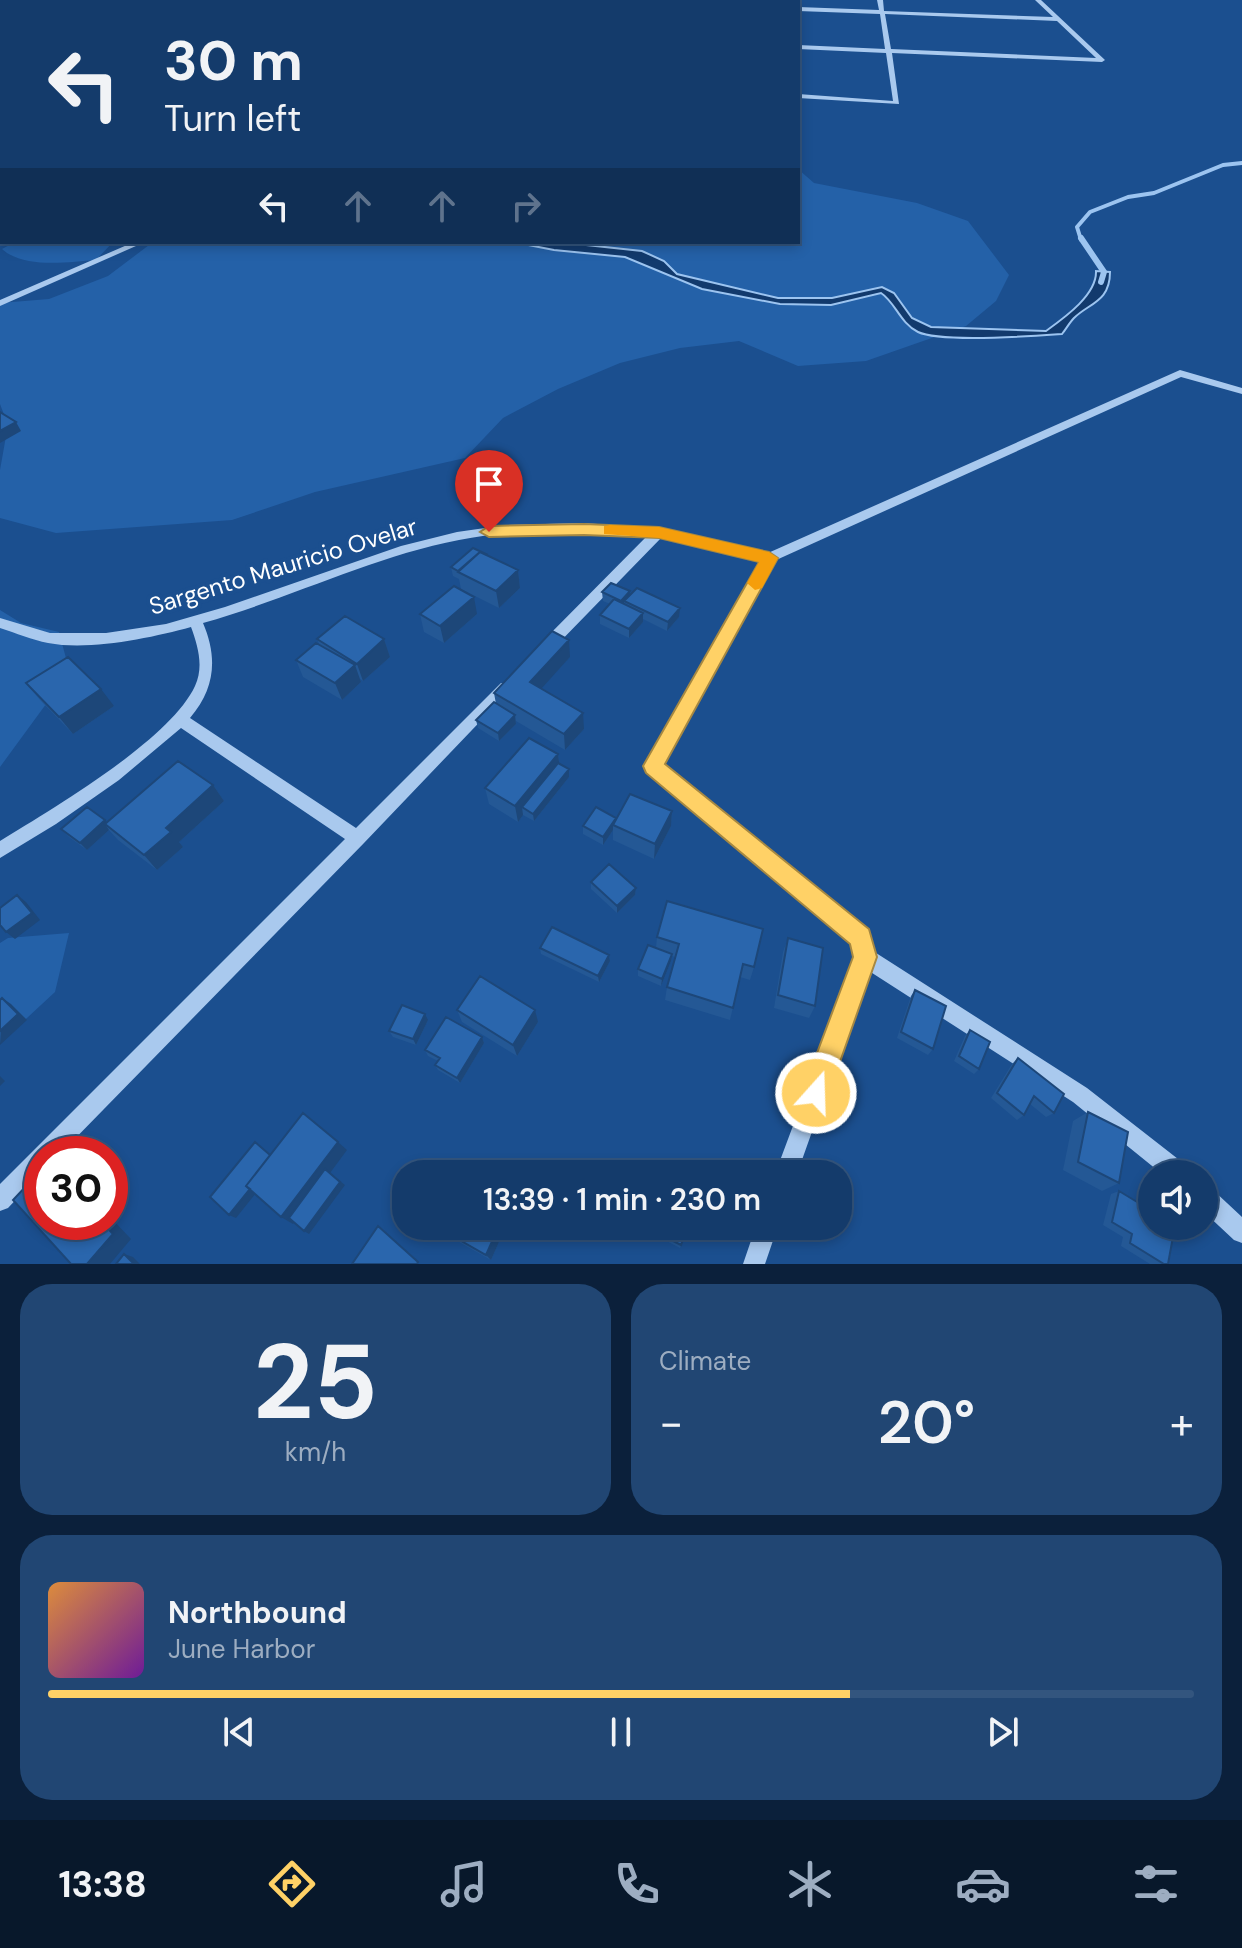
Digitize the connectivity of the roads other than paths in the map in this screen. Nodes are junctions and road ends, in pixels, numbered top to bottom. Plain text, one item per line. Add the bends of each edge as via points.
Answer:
1 (880, 0) edge
2 (1038, 0) edge
3 (800, 9) edge
4 (882, 12) junction
5 (1059, 19) junction
6 (800, 47) edge
7 (890, 51) junction
8 (800, 96) edge
9 (136, 244) edge
10 (0, 303) edge
11 (1242, 391) edge
12 (659, 532) junction
13 (769, 558) junction
14 (195, 620) junction
15 (0, 623) edge
16 (536, 657) edge
17 (514, 679) edge
18 (182, 721) junction
19 (358, 838) junction
20 (0, 850) edge
21 (865, 957) junction
22 (64, 1136) edge
23 (791, 1160) edge
24 (1161, 1160) edge
25 (24, 1176) edge
26 (0, 1200) edge
27 (1218, 1210) edge
28 (1242, 1232) edge
29 (762, 1240) edge
30 (754, 1264) edge

1 - 4 street
2 - 5 street
3 - 4 street
4 - 5 street
4 - 7 street
5 - 7 street via 1102,60
6 - 7 street
7 - 8 street via 897,103
9 - 10 street
11 - 13 street via 1180,373
12 - 13 street, Sargento Mauricio Ovelar
12 - 14 street, Sargento Mauricio Ovelar via 536,529 458,536
12 - 16 street
13 - 21 street via 653,766 861,937
14 - 15 street, Sargento Mauricio Ovelar via 118,638 55,638
14 - 18 street via 207,649 207,668 202,688
17 - 19 street
18 - 19 street
18 - 20 street via 76,802
19 - 22 street
21 - 23 street
21 - 24 street via 1080,1095
25 - 26 street
27 - 28 street
29 - 30 street

